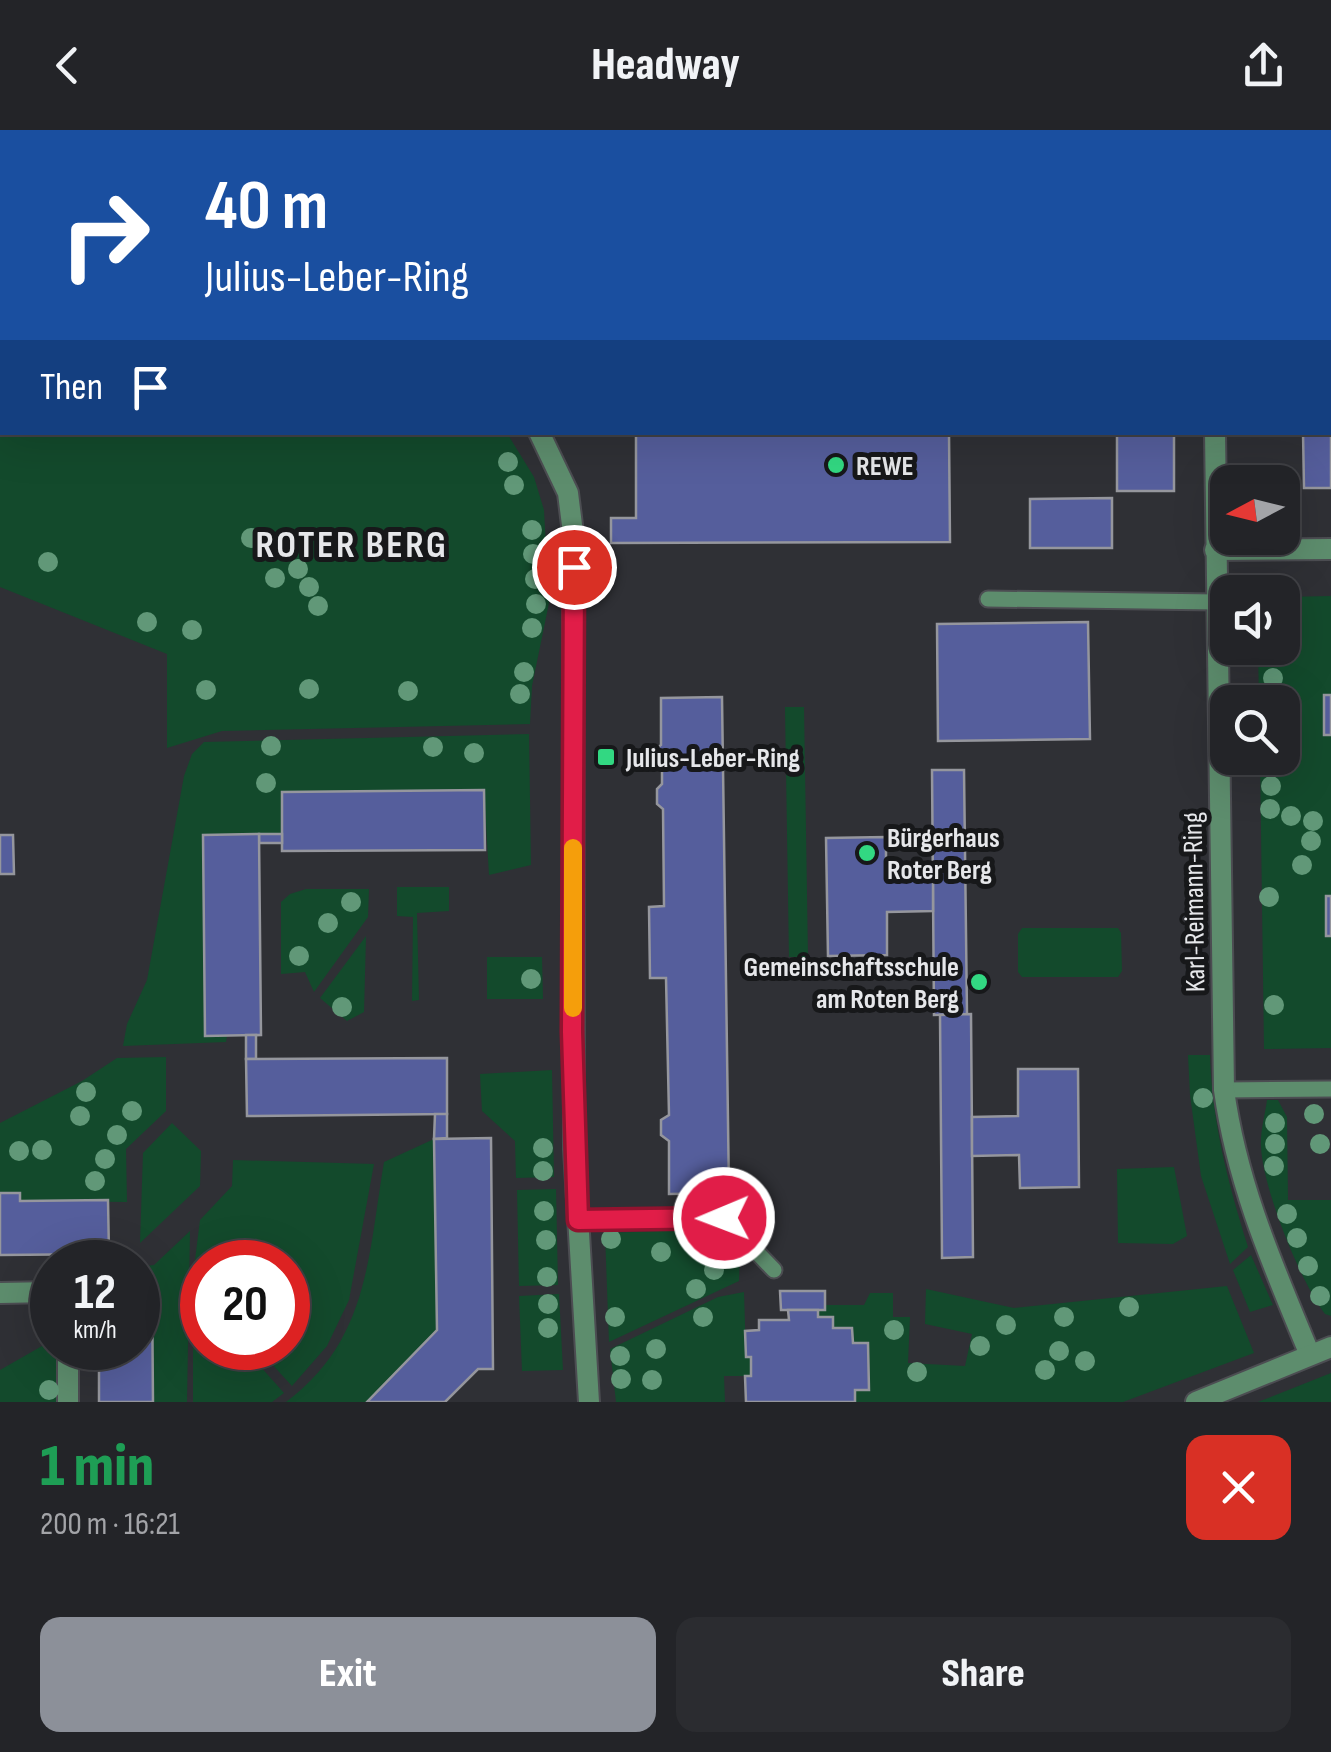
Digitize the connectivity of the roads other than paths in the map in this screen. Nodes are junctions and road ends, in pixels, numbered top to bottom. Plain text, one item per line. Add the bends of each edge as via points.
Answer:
1 (539, 435) edge
2 (1214, 435) edge
3 (1214, 465) edge
4 (1300, 549) edge
5 (1331, 549) edge
6 (988, 599) dead end
7 (1210, 602) edge
8 (1217, 665) edge
9 (1331, 1089) edge
10 (1224, 1090) junction
11 (578, 1220) junction
12 (774, 1270) dead end
13 (30, 1292) edge
14 (0, 1293) edge
15 (1331, 1347) edge
16 (1310, 1355) junction
17 (68, 1370) edge
18 (68, 1402) edge
19 (589, 1402) edge
20 (1196, 1402) edge

1 - 11 street via 568,494 573,533
2 - 3 street, Karl-Reimann-Ring
4 - 5 street
6 - 7 lane
8 - 10 street, Karl-Reimann-Ring
9 - 10 lane
10 - 16 street, Karl-Reimann-Ring via 1240,1176
11 - 12 lane via 724,1218
11 - 19 street
13 - 14 street
15 - 16 street
16 - 20 street
17 - 18 street

